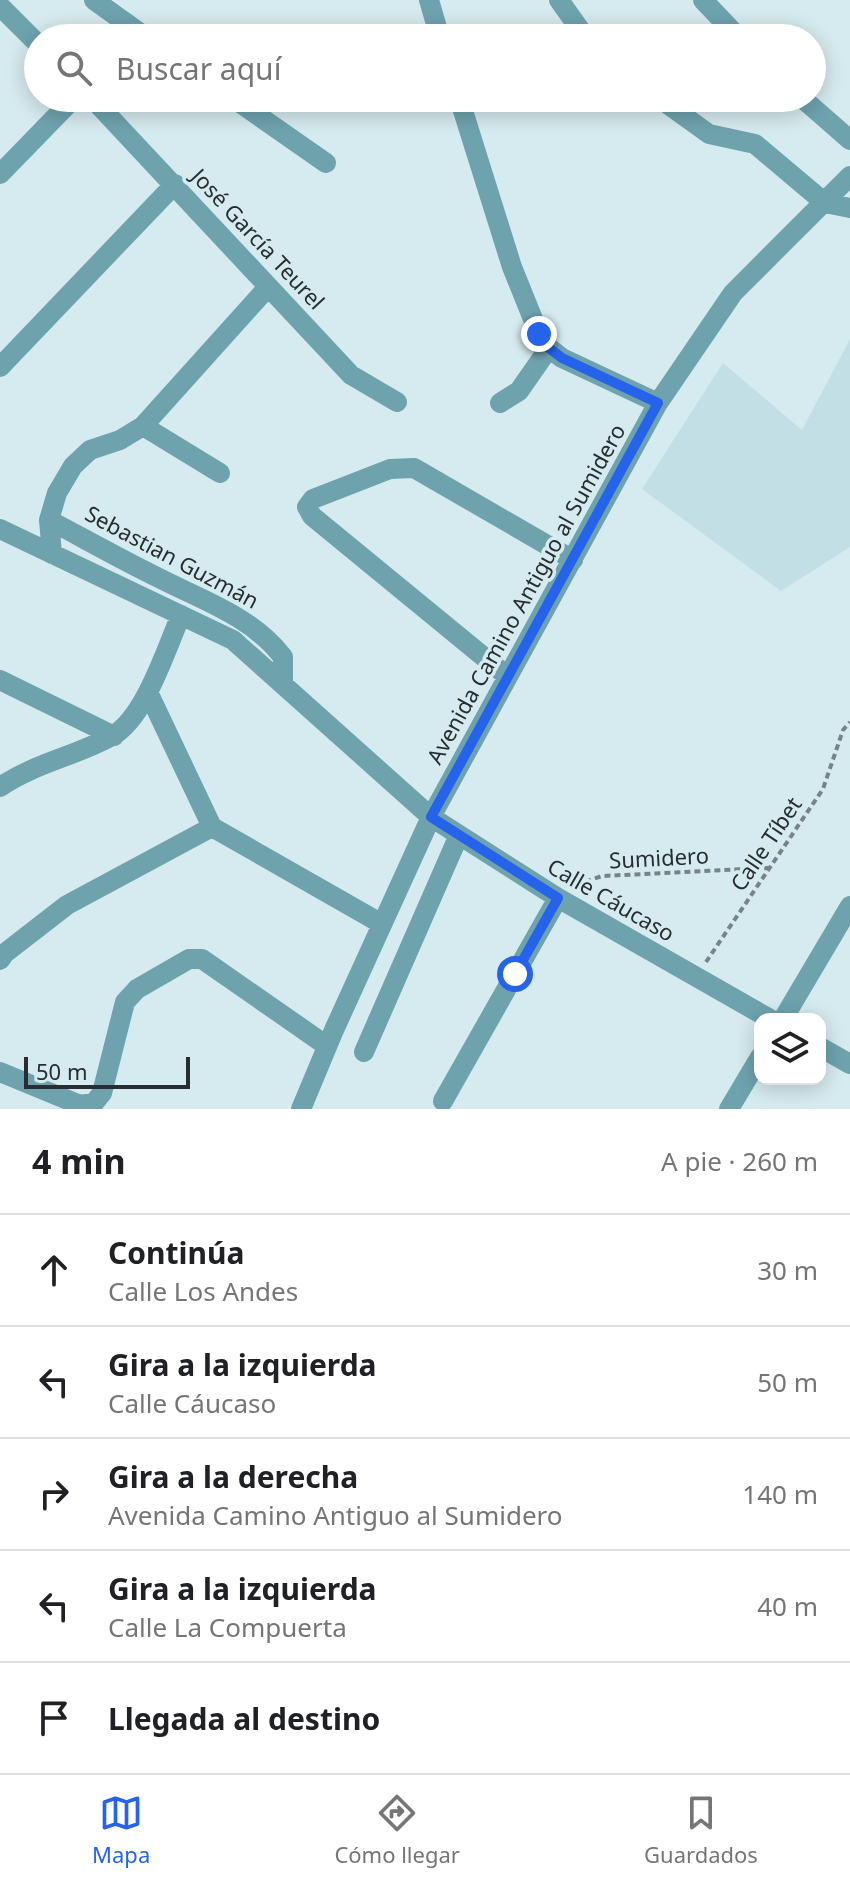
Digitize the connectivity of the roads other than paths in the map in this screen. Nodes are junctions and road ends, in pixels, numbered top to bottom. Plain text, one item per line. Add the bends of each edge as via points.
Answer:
1 (94, 0) edge
2 (429, 0) edge
3 (559, 0) edge
4 (703, 0) edge
5 (0, 6) edge
6 (127, 24) edge
7 (436, 24) edge
8 (576, 24) edge
9 (726, 24) edge
10 (24, 30) edge
11 (60, 112) edge
12 (106, 112) edge
13 (253, 112) edge
14 (463, 112) edge
15 (678, 112) edge
16 (818, 112) edge
17 (850, 140) edge
18 (326, 163) dead end
19 (0, 174) edge
20 (850, 176) edge
21 (175, 184) junction
22 (825, 203) junction
23 (850, 208) edge
24 (268, 287) junction
25 (549, 348) junction
26 (0, 367) edge
27 (397, 402) dead end
28 (500, 403) dead end
29 (658, 403) junction
30 (143, 426) junction
31 (220, 473) dead end
32 (49, 520) junction
33 (0, 529) edge
34 (52, 554) junction
35 (573, 560) junction
36 (181, 615) junction
37 (507, 676) junction
38 (0, 680) edge
39 (283, 684) junction
40 (148, 692) junction
41 (114, 736) junction
42 (0, 787) edge
43 (431, 817) junction
44 (212, 827) junction
45 (459, 835) junction
46 (558, 898) junction
47 (850, 906) edge
48 (382, 924) junction
49 (0, 960) edge
50 (759, 1013) edge
51 (787, 1013) edge
52 (327, 1046) junction
53 (826, 1050) edge
54 (364, 1052) dead end
55 (850, 1064) edge
56 (754, 1067) edge
57 (0, 1072) edge
58 (443, 1101) dead end
59 (301, 1109) edge
60 (729, 1109) edge

1 - 6 street
2 - 7 street
3 - 8 street
4 - 9 street
5 - 10 street
11 - 19 street
12 - 21 street, José García Teurel
13 - 18 street
14 - 25 street via 512,267
15 - 22 street via 709,134 755,144
16 - 17 street
20 - 22 street, Avenida Camino Antiguo al Sumidero
21 - 24 street, José García Teurel
21 - 26 street
22 - 23 street
22 - 29 street, Avenida Camino Antiguo al Sumidero via 733,293
24 - 27 street, José García Teurel via 351,375
24 - 30 street
25 - 28 street via 519,391
25 - 29 street
29 - 35 street, Avenida Camino Antiguo al Sumidero
30 - 31 street
30 - 32 street via 90,450 73,466
32 - 34 street
32 - 39 street, Sebastian Guzmán via 251,625 283,657
33 - 34 street, Calle Cáucaso
34 - 36 street, Calle Cáucaso
35 - 37 street, Avenida Camino Antiguo al Sumidero
35 - 37 street via 414,468 390,469 313,499 307,507
36 - 39 street, Calle Cáucaso via 233,640
36 - 40 street
37 - 43 street, Avenida Camino Antiguo al Sumidero
38 - 41 street
39 - 43 street, Calle Cáucaso
40 - 41 street
40 - 44 street
41 - 42 street via 23,772
43 - 45 street, Calle Cáucaso
43 - 48 street, Avenida Camino Antiguo al Sumidero
44 - 48 street
44 - 49 street via 67,905
45 - 46 street, Calle Cáucaso
45 - 54 street
46 - 50 street, Calle Cáucaso
46 - 58 street
47 - 51 street
48 - 52 street, Avenida Camino Antiguo al Sumidero
52 - 57 street via 202,959 189,959 137,989 125,1002 102,1093 94,1103 80,1105
52 - 59 street, Avenida Camino Antiguo al Sumidero
53 - 55 street
56 - 60 street

